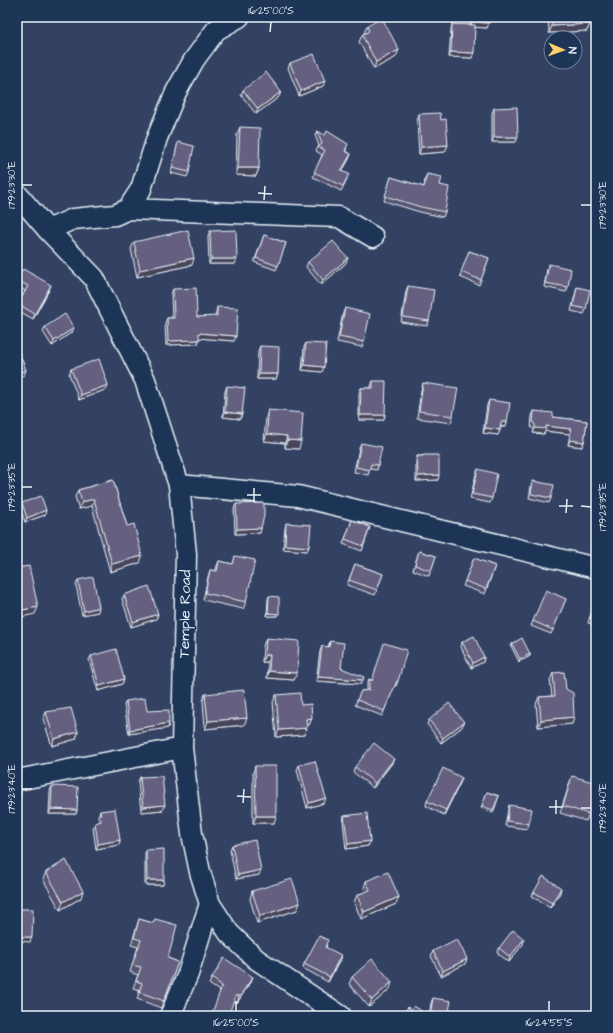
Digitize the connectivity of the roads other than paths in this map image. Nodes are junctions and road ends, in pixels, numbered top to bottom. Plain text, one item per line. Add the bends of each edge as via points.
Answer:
1 (239, 17) edge
2 (17, 194) edge
3 (128, 209) junction
4 (48, 230) junction
5 (373, 237) dead end
6 (179, 484) junction
7 (596, 568) edge
8 (182, 748) junction
9 (17, 780) edge
10 (210, 904) junction
11 (170, 1016) edge
12 (341, 1016) edge

1 - 3 street via 216,30 194,60 176,92 157,138 141,190
2 - 4 street, Temple Road
3 - 4 street via 115,215 73,219
3 - 5 street via 339,217
4 - 6 street, Temple Road via 94,278 146,380
6 - 7 street via 298,496
6 - 8 street, Temple Road via 186,554
8 - 9 street
8 - 10 street, Temple Road via 192,834
10 - 11 street via 188,974
10 - 12 street, Temple Road via 230,933 256,959

